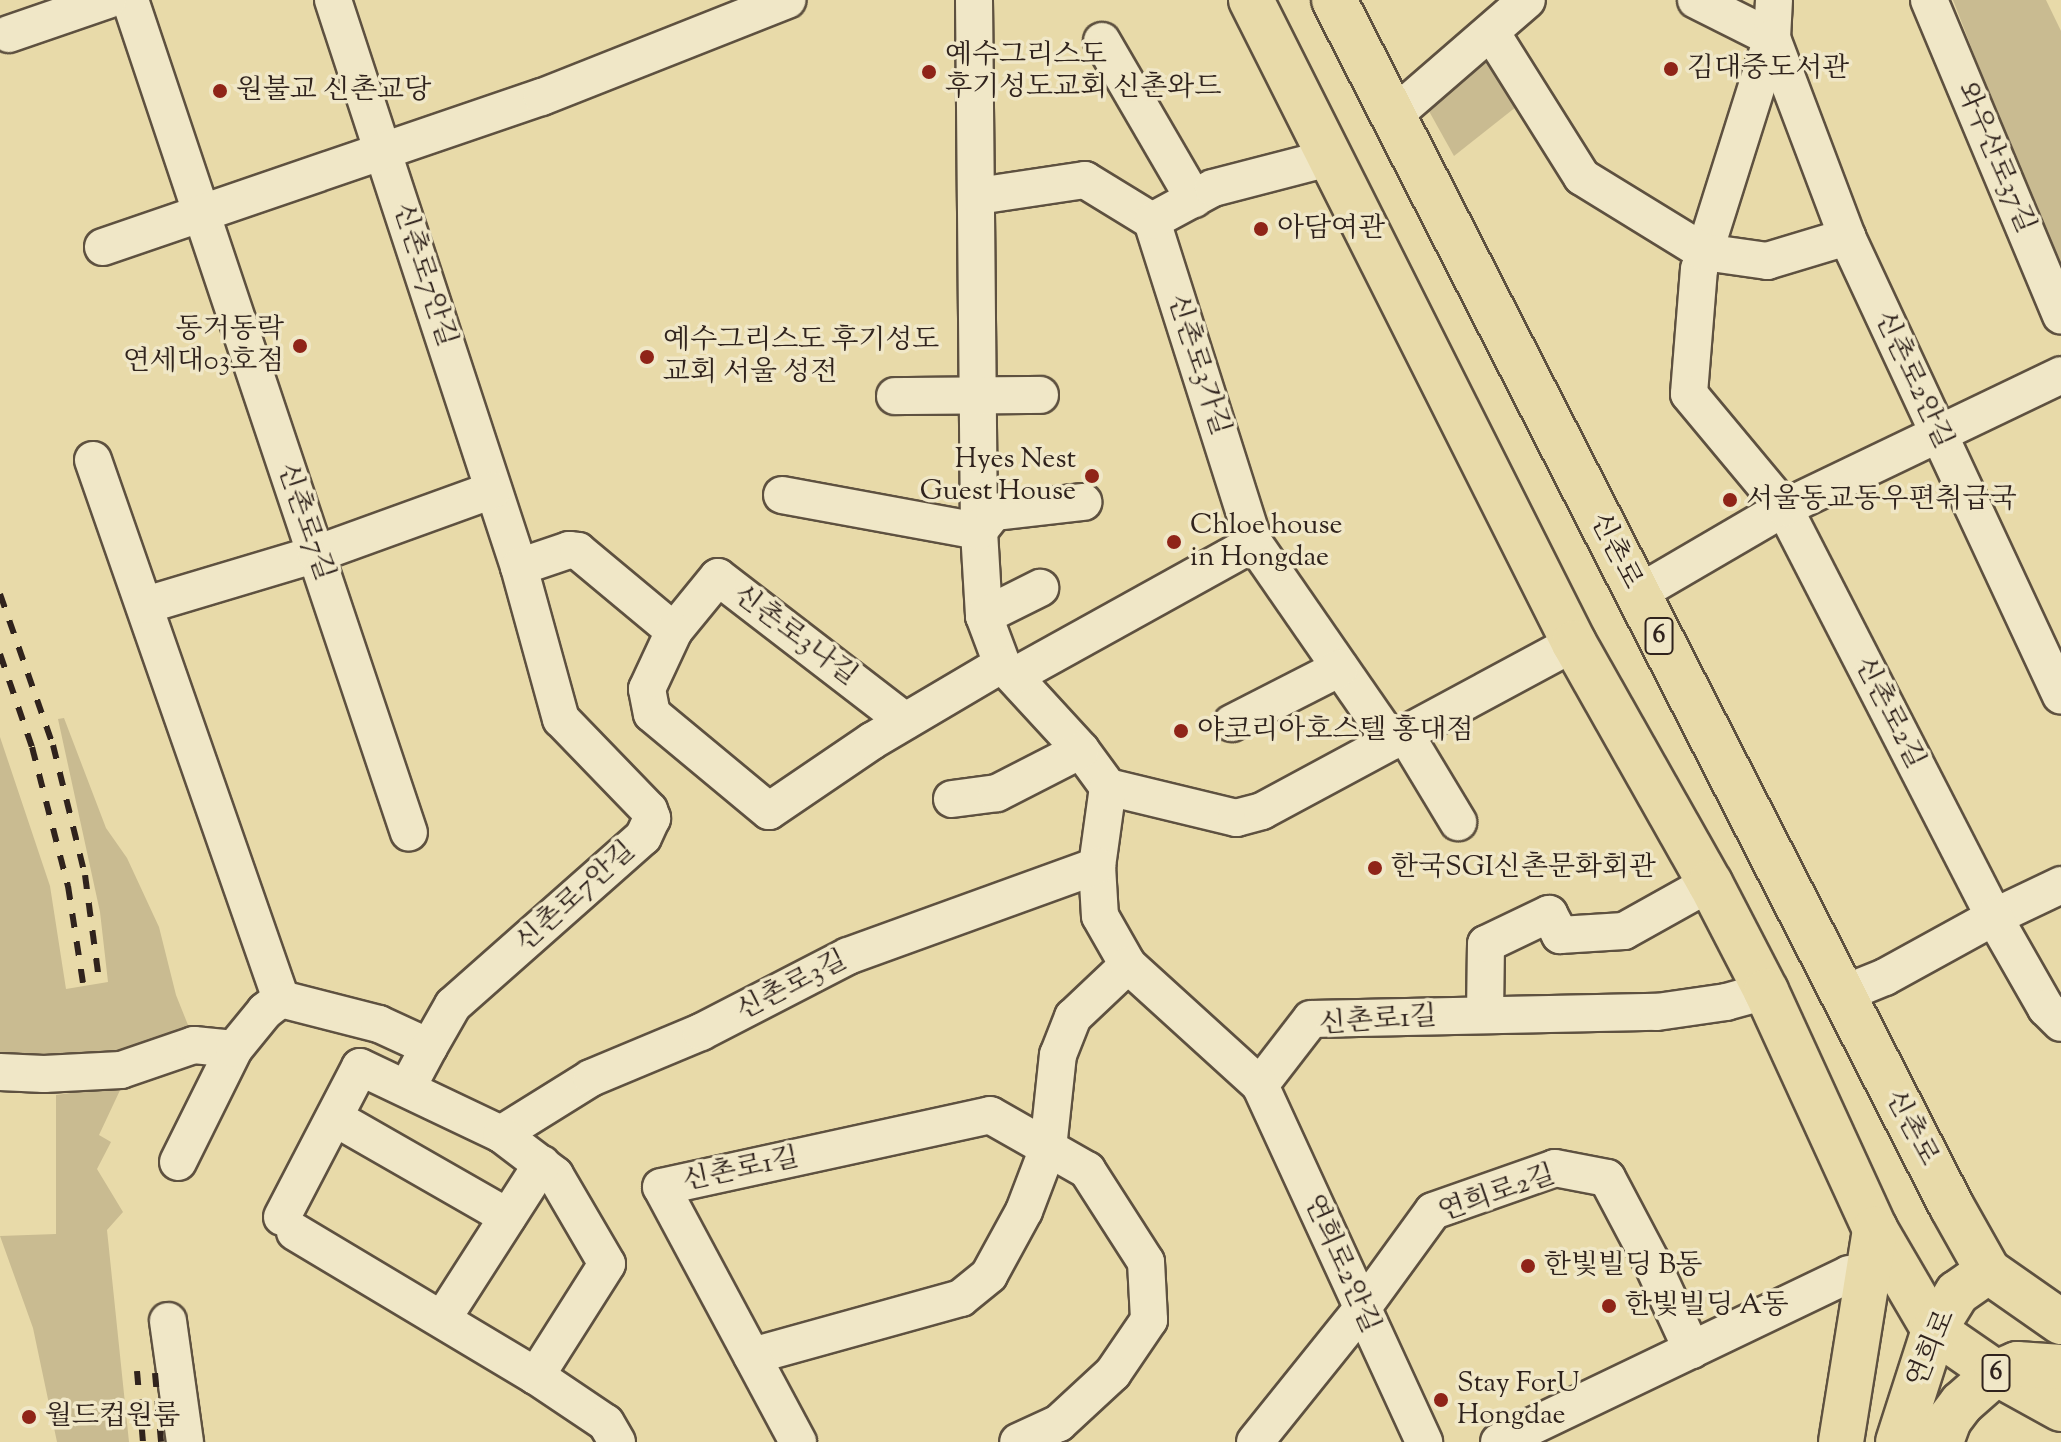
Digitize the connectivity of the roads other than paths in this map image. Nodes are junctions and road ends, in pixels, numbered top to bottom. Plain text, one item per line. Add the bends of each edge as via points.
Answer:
1 (108, 0) edge
2 (130, 0) edge
3 (333, 0) edge
4 (787, 0) edge
5 (974, 0) edge
6 (1251, 0) edge
7 (1334, 0) edge
8 (1527, 0) edge
9 (1696, 0) edge
10 (1774, 0) edge
11 (1929, 0) edge
12 (1491, 32) junction
13 (9, 34) dead end
14 (1772, 38) junction
15 (1102, 41) dead end
16 (1393, 116) junction
17 (384, 150) junction
18 (1333, 157) junction
19 (978, 196) junction
20 (1194, 199) junction
21 (199, 212) junction
22 (1152, 221) junction
23 (1847, 237) junction
24 (103, 247) dead end
25 (1701, 260) junction
26 (2061, 315) edge
27 (2061, 375) edge
28 (1040, 395) dead end
29 (895, 396) dead end
30 (978, 397) junction
31 (1937, 434) junction
32 (93, 460) dead end
33 (493, 490) junction
34 (782, 495) dead end
35 (1083, 502) dead end
36 (1784, 508) junction
37 (979, 531) junction
38 (1254, 543) junction
39 (316, 554) junction
40 (519, 567) junction
41 (1040, 588) dead end
42 (1637, 594) junction
43 (146, 605) junction
44 (984, 616) junction
45 (674, 631) junction
46 (1574, 643) junction
47 (1340, 668) junction
48 (1009, 669) junction
49 (2061, 696) edge
50 (905, 721) junction
51 (1232, 723) dead end
52 (1398, 738) junction
53 (1081, 750) junction
54 (1108, 787) junction
55 (952, 799) dead end
56 (1458, 822) dead end
57 (409, 833) dead end
58 (1097, 866) junction
59 (1710, 883) junction
60 (2061, 885) edge
61 (1994, 917) junction
62 (1128, 965) junction
63 (1766, 991) junction
64 (1843, 994) junction
65 (281, 999) junction
66 (1485, 1015) junction
67 (2061, 1023) edge
68 (429, 1047) junction
69 (234, 1049) junction
70 (0, 1072) edge
71 (1260, 1085) junction
72 (407, 1088) junction
73 (335, 1118) junction
74 (501, 1134) junction
75 (1048, 1148) junction
76 (178, 1162) dead end
77 (542, 1164) junction
78 (508, 1217) junction
79 (1875, 1229) junction
80 (1988, 1271) junction
81 (1868, 1276) junction
82 (1361, 1310) junction
83 (443, 1318) junction
84 (168, 1321) dead end
85 (2061, 1322) edge
86 (1934, 1330) junction
87 (1692, 1350) junction
88 (752, 1356) junction
89 (2061, 1367) edge
90 (1996, 1373) junction
91 (536, 1376) junction
92 (2061, 1409) edge
93 (185, 1442) edge
94 (617, 1442) edge
95 (798, 1442) edge
96 (1018, 1442) edge
97 (1255, 1442) edge
98 (1424, 1442) edge
99 (1499, 1442) edge
100 (1841, 1442) edge
101 (1898, 1442) edge
102 (1941, 1442) edge

1 - 13 street
2 - 21 street, 신촌로7길
3 - 17 street, 신촌로7안길
4 - 17 street via 542,97
5 - 19 street
6 - 18 main road, 6
7 - 16 main road, 신촌로 / 6
8 - 12 street
9 - 14 street
10 - 14 street, 신촌로2안길
11 - 26 street, 와우산로37길
12 - 16 street
12 - 25 street via 1582,177
14 - 23 street, 신촌로2안길
14 - 25 street, 신촌로2안길
15 - 20 street
16 - 42 main road, 신촌로 / 6
17 - 21 street
17 - 33 street, 신촌로7안길
18 - 20 street via 1213,188
18 - 46 main road, 6
19 - 22 street via 1085,180
19 - 30 street
20 - 22 street
21 - 24 street
21 - 39 street, 신촌로7길
22 - 38 street, 신촌로3가길
23 - 25 street via 1767,261
23 - 31 street, 신촌로2안길
25 - 36 street, 신촌로2길 via 1689,394
27 - 31 street
28 - 30 street
29 - 30 street
30 - 37 street
31 - 36 street
31 - 49 street, 신촌로2안길
32 - 43 street
33 - 39 street
33 - 40 street, 신촌로7안길
34 - 37 street
35 - 37 street via 994,512
36 - 42 street
36 - 61 street, 신촌로2길
37 - 44 street
38 - 47 street, 신촌로3가길
38 - 48 street, 신촌로3나길
39 - 43 street
39 - 57 street, 신촌로7길
40 - 45 street via 578,551
40 - 68 street, 신촌로7안길 via 561,719 649,810 651,826 453,1005
41 - 44 street
42 - 64 main road, 신촌로 / 6
43 - 65 street
44 - 48 street
45 - 50 street, 신촌로3나길 via 718,577
45 - 50 street, 신촌로3나길 via 647,689 652,714 769,811
46 - 52 street
46 - 59 main road, 6
47 - 51 street
47 - 52 street, 신촌로3가길
48 - 50 street, 신촌로3나길
48 - 53 street
52 - 54 street via 1262,811 1236,818
52 - 56 street
53 - 54 street
53 - 55 street via 997,793
54 - 58 street
58 - 62 street via 1100,916
58 - 74 street, 신촌로3길 via 848,956 701,1032 591,1078
59 - 63 main road, 6
59 - 66 street via 1624,931 1560,935 1549,914 1486,944
60 - 61 street
61 - 64 street
61 - 67 street, 신촌로2길 via 2046,1008
62 - 71 street
62 - 75 street via 1073,1017 1058,1055
63 - 66 street, 신촌로1길 via 1657,1012
63 - 79 main road, 6
64 - 80 main road, 신촌로 / 6
65 - 68 street via 379,1024
65 - 69 street
66 - 71 street, 신촌로1길 via 1311,1019
68 - 72 street, 신촌로7안길
69 - 70 street via 194,1045 121,1070
69 - 76 street
71 - 82 street, 연희로2안길
72 - 73 street via 360,1067
72 - 74 street
73 - 78 street
73 - 83 street via 288,1225
74 - 77 street
75 - 88 street via 1024,1211 989,1275 961,1298
75 - 88 street, 신촌로1길 via 990,1115 661,1187
75 - 96 street, 신촌로1길 via 1087,1170 1146,1262 1149,1320 1113,1373 1059,1423
77 - 78 street
77 - 91 street via 555,1175 607,1264
78 - 83 street
79 - 81 main road
79 - 86 main road, 6
80 - 85 main road, 6
80 - 86 main road, 연희로 via 1957,1293
81 - 87 street via 1849,1274
81 - 100 main road
82 - 87 street, 연희로2길 via 1433,1211 1555,1168 1607,1178
82 - 97 street, 연희로2길
82 - 98 street, 연희로2안길
83 - 91 street
84 - 93 street
86 - 90 main road, 6
86 - 101 main road, 연희로
87 - 99 street
88 - 95 street
89 - 90 main road via 2017,1364
90 - 92 main road, 6
90 - 102 main road via 1962,1403
91 - 94 street via 606,1423

